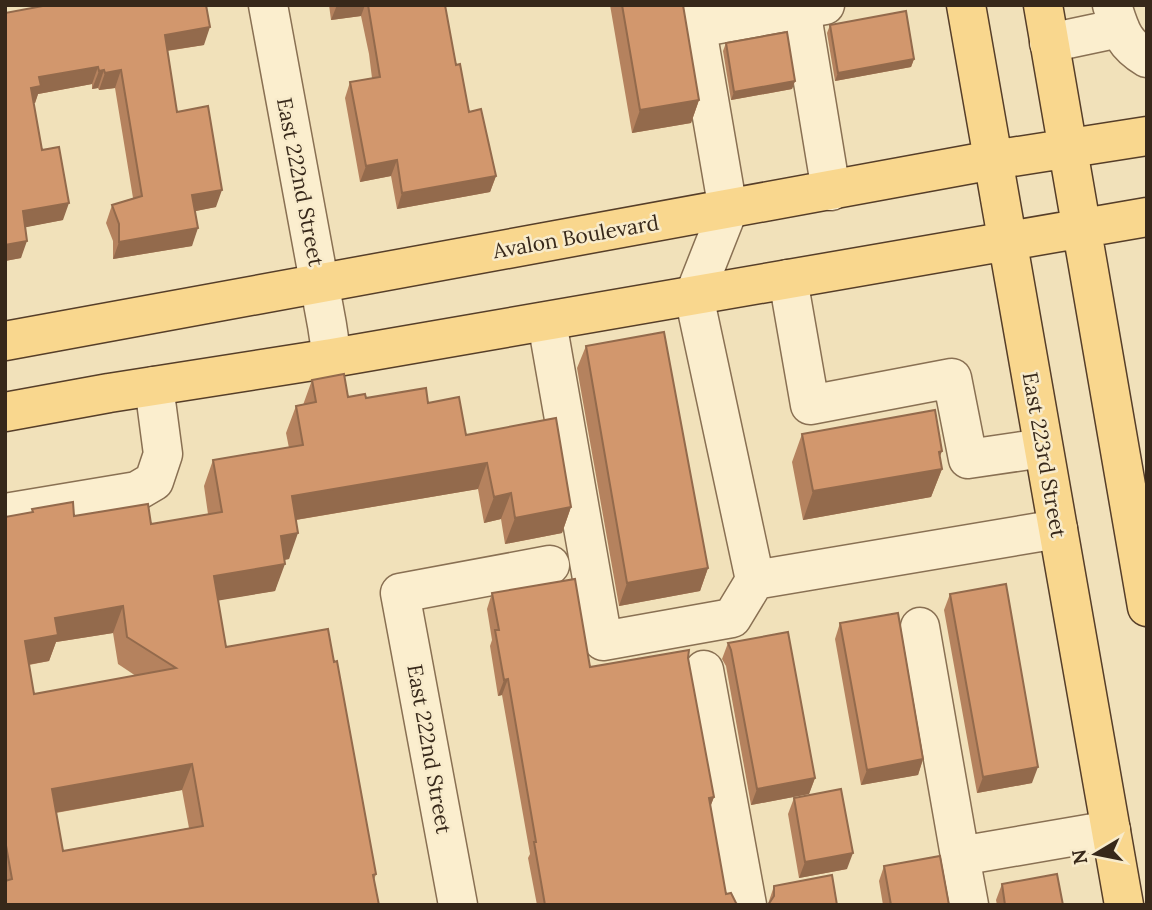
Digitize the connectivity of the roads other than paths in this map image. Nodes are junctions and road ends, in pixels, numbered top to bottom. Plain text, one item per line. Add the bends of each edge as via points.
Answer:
1 (268, 5) edge
2 (966, 5) edge
3 (1043, 5) edge
4 (813, 7) edge
5 (1116, 16) edge
6 (1049, 43) junction
7 (1147, 58) edge
8 (1147, 136) edge
9 (1068, 147) junction
10 (993, 160) junction
11 (831, 191) junction
12 (728, 210) junction
13 (1147, 217) edge
14 (1081, 229) junction
15 (1007, 242) junction
16 (788, 279) junction
17 (319, 282) junction
18 (694, 296) junction
19 (547, 321) junction
20 (5, 341) edge
21 (332, 358) junction
22 (154, 386) junction
23 (5, 412) edge
24 (1043, 448) junction
25 (5, 513) edge
26 (1058, 529) junction
27 (550, 565) dead end
28 (755, 580) junction
29 (1147, 607) edge
30 (920, 627) dead end
31 (704, 670) dead end
32 (1111, 830) junction
33 (960, 856) junction
34 (458, 905) edge
35 (747, 905) edge
36 (969, 905) edge
37 (1124, 905) edge

1 - 17 street, East 222nd Street
2 - 10 main road, East 223rd Street
3 - 6 main road
4 - 11 street
4 - 12 street via 695,20
5 - 6 street
5 - 7 street via 1128,45
6 - 9 main road
8 - 9 main road, Avalon Boulevard
9 - 10 main road, Avalon Boulevard
9 - 14 main road
10 - 11 main road, Avalon Boulevard
10 - 15 main road, East 223rd Street
11 - 12 main road, Avalon Boulevard
12 - 17 main road, Avalon Boulevard
12 - 18 street
13 - 14 main road
14 - 15 main road
14 - 29 main road
15 - 16 main road
15 - 24 main road, East 223rd Street
16 - 18 main road
16 - 24 street via 810,405 952,378 968,459
17 - 20 main road, Avalon Boulevard
17 - 21 street, East 222nd Street
18 - 19 main road
18 - 28 street
19 - 21 main road
19 - 28 street via 603,641 732,618
21 - 22 main road
22 - 23 main road
22 - 25 street via 163,454 155,481 137,491
24 - 26 main road, East 223rd Street
26 - 28 street
26 - 32 main road, East 223rd Street
27 - 34 street, East 222nd Street via 400,593
30 - 33 street
31 - 35 street
32 - 33 street
32 - 37 main road, East 223rd Street
33 - 36 street

